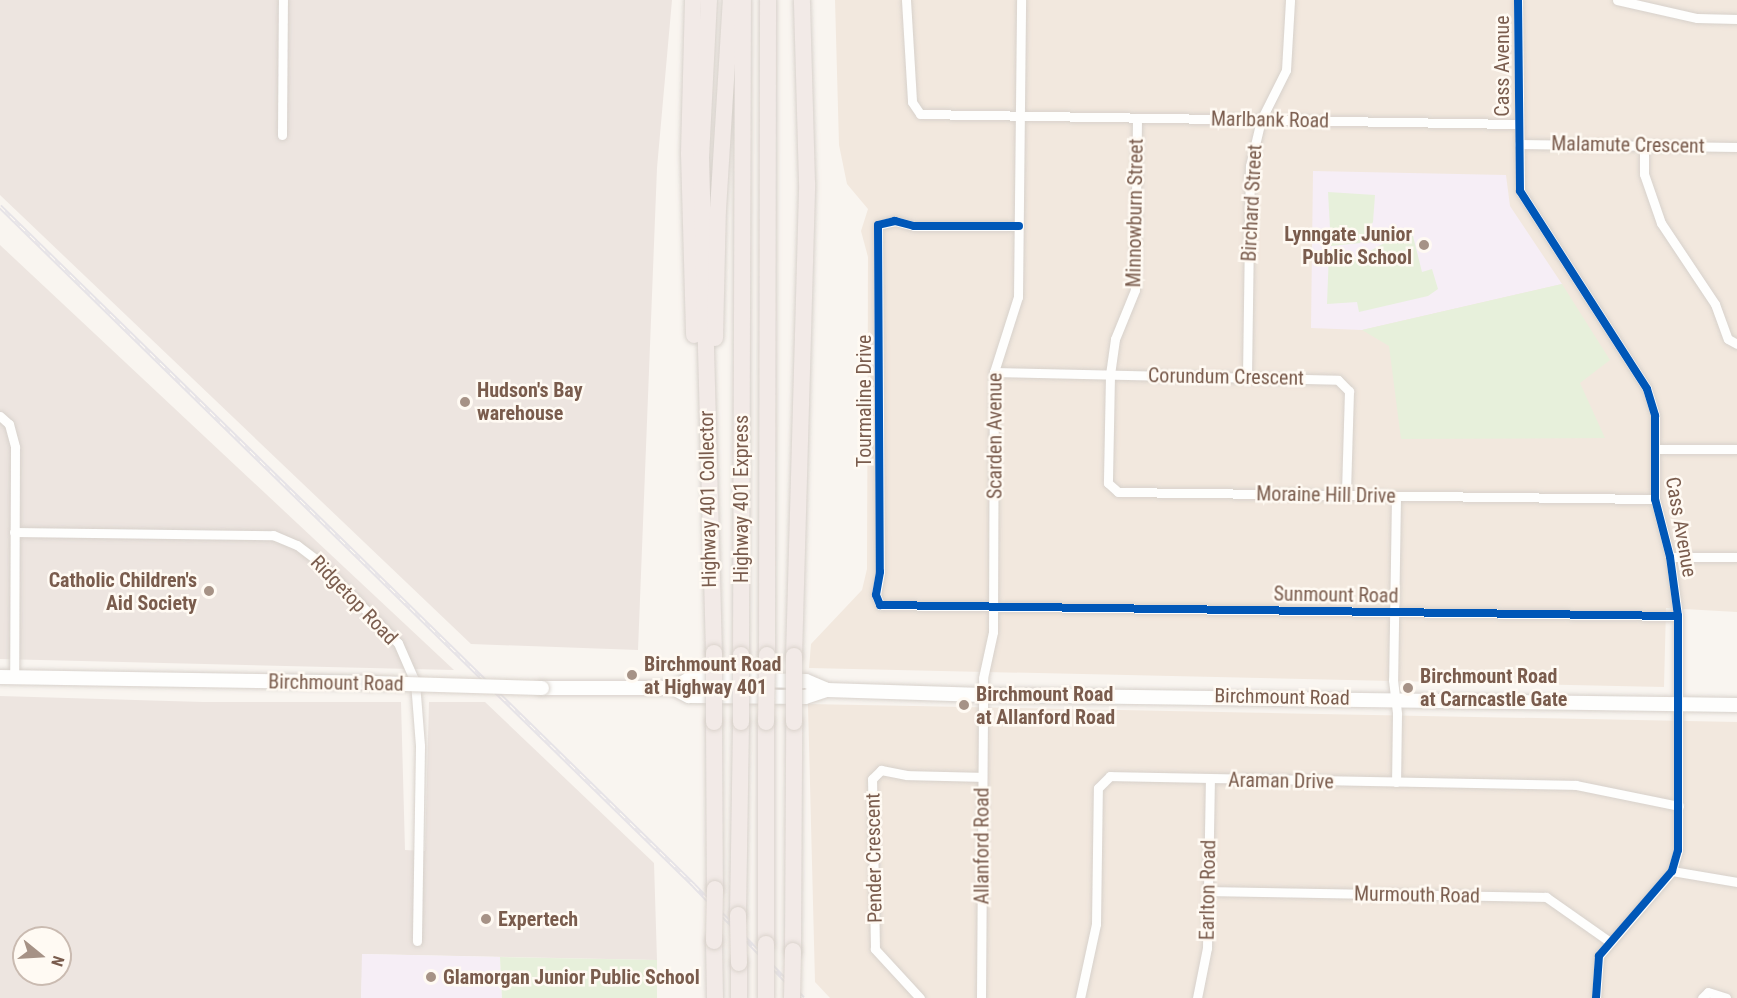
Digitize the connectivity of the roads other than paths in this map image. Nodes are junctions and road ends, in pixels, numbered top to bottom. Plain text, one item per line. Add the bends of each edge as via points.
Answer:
1 (283, 0) edge
2 (693, 0) edge
3 (709, 0) edge
4 (731, 0) edge
5 (743, 0) edge
6 (768, 0) edge
7 (802, 0) edge
8 (906, 0) edge
9 (1021, 0) edge
10 (1290, 0) edge
11 (1518, 0) edge
12 (1617, 0) edge
13 (1737, 19) edge
14 (1022, 117) junction
15 (1137, 119) junction
16 (1261, 120) junction
17 (1518, 124) junction
18 (282, 135) dead end
19 (1519, 144) junction
20 (1644, 146) junction
21 (1737, 147) edge
22 (1019, 226) junction
23 (1737, 344) edge
24 (994, 372) junction
25 (1110, 375) junction
26 (1247, 377) junction
27 (0, 416) edge
28 (1655, 449) junction
29 (1737, 449) edge
30 (1346, 495) junction
31 (1396, 496) junction
32 (1656, 499) junction
33 (14, 532) junction
34 (1670, 557) junction
35 (1737, 557) edge
36 (710, 597) junction
37 (994, 606) junction
38 (1394, 612) junction
39 (1678, 616) junction
40 (7, 677) edge
41 (983, 695) junction
42 (1395, 700) junction
43 (1680, 704) junction
44 (1737, 705) edge
45 (982, 777) junction
46 (1210, 780) junction
47 (1396, 782) junction
48 (1679, 806) junction
49 (1672, 871) junction
50 (1737, 882) edge
51 (1209, 891) junction
52 (417, 941) dead end
53 (1610, 942) junction
54 (714, 998) edge
55 (739, 998) edge
56 (766, 998) edge
57 (792, 998) edge
58 (921, 998) edge
59 (981, 998) edge
60 (1080, 998) edge
61 (1197, 998) edge
62 (1596, 998) edge
63 (1702, 998) edge
64 (1726, 998) edge

1 - 18 street
2 - 36 highway via 692,291
3 - 36 highway, Highway 401 Collector via 701,157
4 - 36 highway via 718,210
5 - 55 highway, Highway 401 Express, bridge
6 - 56 highway, Highway 401 Express, bridge
7 - 57 highway, bridge via 807,183 794,656
8 - 14 street, Marlbank Road via 912,102 920,114
9 - 14 street, Scarden Avenue
10 - 16 street, Birchard Street via 1286,70
11 - 17 street, Cass Avenue
12 - 13 street via 1697,18
14 - 15 street, Marlbank Road
14 - 22 street, Scarden Avenue
15 - 16 street, Marlbank Road
15 - 25 street, Minnowburn Street via 1135,290 1115,339
16 - 17 street, Marlbank Road
16 - 26 street, Birchard Street via 1250,166
17 - 19 street, Cass Avenue
19 - 20 street, Malamute Crescent
19 - 28 street, Cass Avenue via 1522,198 1647,389 1655,417
20 - 21 street, Malamute Crescent
20 - 23 street via 1644,174 1661,223 1715,304 1728,339
22 - 24 street, Scarden Avenue via 1018,297
22 - 37 street, Tourmaline Drive via 888,222 878,225 876,235 880,259 877,600 885,607
24 - 25 street, Corundum Crescent
24 - 37 street, Scarden Avenue
25 - 26 street, Corundum Crescent
25 - 30 street, Moraine Hill Drive via 1108,483 1118,492
26 - 30 street, Corundum Crescent via 1338,380 1346,384
27 - 33 street via 9,424 15,447
28 - 29 street
28 - 32 street, Cass Avenue
30 - 31 street, Moraine Hill Drive
31 - 32 street, Moraine Hill Drive
31 - 38 street
32 - 34 street, Cass Avenue
33 - 40 street
33 - 52 street, Ridgetop Road via 273,536 297,545 317,560 398,643 415,682 420,746
34 - 35 street
34 - 39 street, Cass Avenue
36 - 54 highway, Highway 401 Collector, bridge via 714,653
37 - 38 street, Sunmount Road
37 - 41 street, Scarden Avenue
38 - 39 street, Sunmount Road
38 - 42 street
39 - 43 street, Cass Avenue
40 - 41 main road, Birchmount Road, bridge via 542,688 673,687 689,680 806,681 827,690
41 - 42 main road, Birchmount Road
41 - 45 street, Allanford Road
42 - 43 main road, Birchmount Road
42 - 47 street
43 - 44 main road, Birchmount Road
43 - 48 street, Cass Avenue
45 - 58 street, Pender Crescent via 907,775 881,770 872,779 875,949
45 - 59 street, Allanford Road
46 - 47 street, Araman Drive
46 - 51 street, Earlton Road
46 - 60 street, Araman Drive via 1110,776 1100,782 1096,924
47 - 48 street, Araman Drive via 1576,785
48 - 49 street, Cass Avenue
49 - 50 street
49 - 53 street
51 - 53 street, Murmouth Road via 1546,897
51 - 61 street, Earlton Road via 1207,948
53 - 62 street via 1599,956
63 - 64 street via 1708,992

